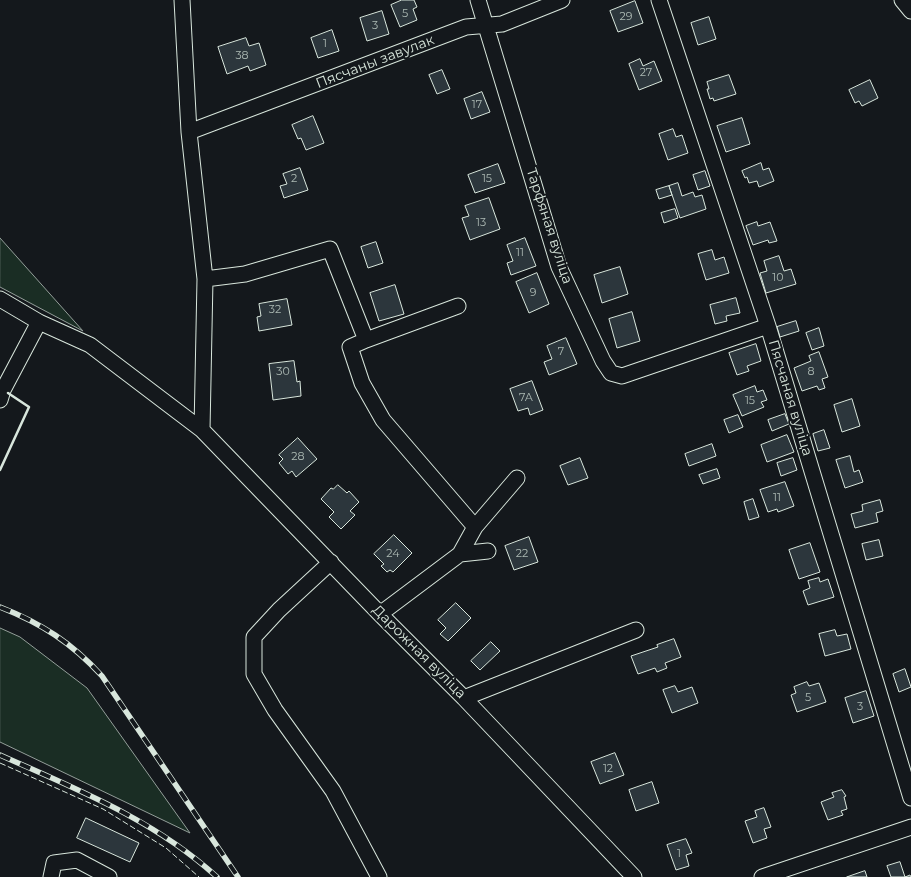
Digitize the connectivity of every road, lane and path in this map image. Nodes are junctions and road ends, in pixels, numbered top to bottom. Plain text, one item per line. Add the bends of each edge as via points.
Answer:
1 (182, 0) edge
2 (478, 0) edge
3 (562, 0) edge
4 (660, 0) edge
5 (902, 0) edge
6 (911, 11) edge
7 (486, 24) junction
8 (189, 132) junction
9 (205, 279) junction
10 (0, 299) edge
11 (458, 306) dead end
12 (39, 322) junction
13 (768, 326) junction
14 (366, 340) junction
15 (0, 400) edge
16 (202, 430) junction
17 (517, 478) dead end
18 (475, 528) junction
19 (488, 551) dead end
20 (460, 554) junction
21 (331, 562) junction
22 (380, 614) junction
23 (636, 630) dead end
24 (464, 698) junction
25 (911, 798) edge
26 (911, 827) edge
27 (51, 877) edge
28 (109, 877) edge
29 (379, 877) edge
30 (634, 877) edge
31 (762, 877) edge

1 - 8 street
2 - 7 street, Тарфяная вуліца
3 - 7 street, Пясчаны завулак via 502,24
4 - 13 street, Пясчаная вуліца
5 - 6 street
7 - 8 street, Пясчаны завулак via 466,27
7 - 13 street, Тарфяная вуліца via 559,267 611,373 622,376
8 - 9 street
9 - 14 street via 244,274 330,249
9 - 16 street
10 - 12 street, Дарожная вуліца
11 - 14 street
12 - 15 street
12 - 16 street, Дарожная вуліца via 90,345
13 - 25 street, Пясчаная вуліца
14 - 18 street via 350,347 362,383 384,420
16 - 21 street, Дарожная вуліца
17 - 18 street
18 - 20 street
19 - 20 street
20 - 22 street
21 - 22 street, Дарожная вуліца
21 - 29 street via 254,636 254,674 332,791
22 - 24 street, Дарожная вуліца
23 - 24 street
24 - 30 street, Дарожная вуліца
26 - 31 street
27 - 28 street via 54,863 77,860

